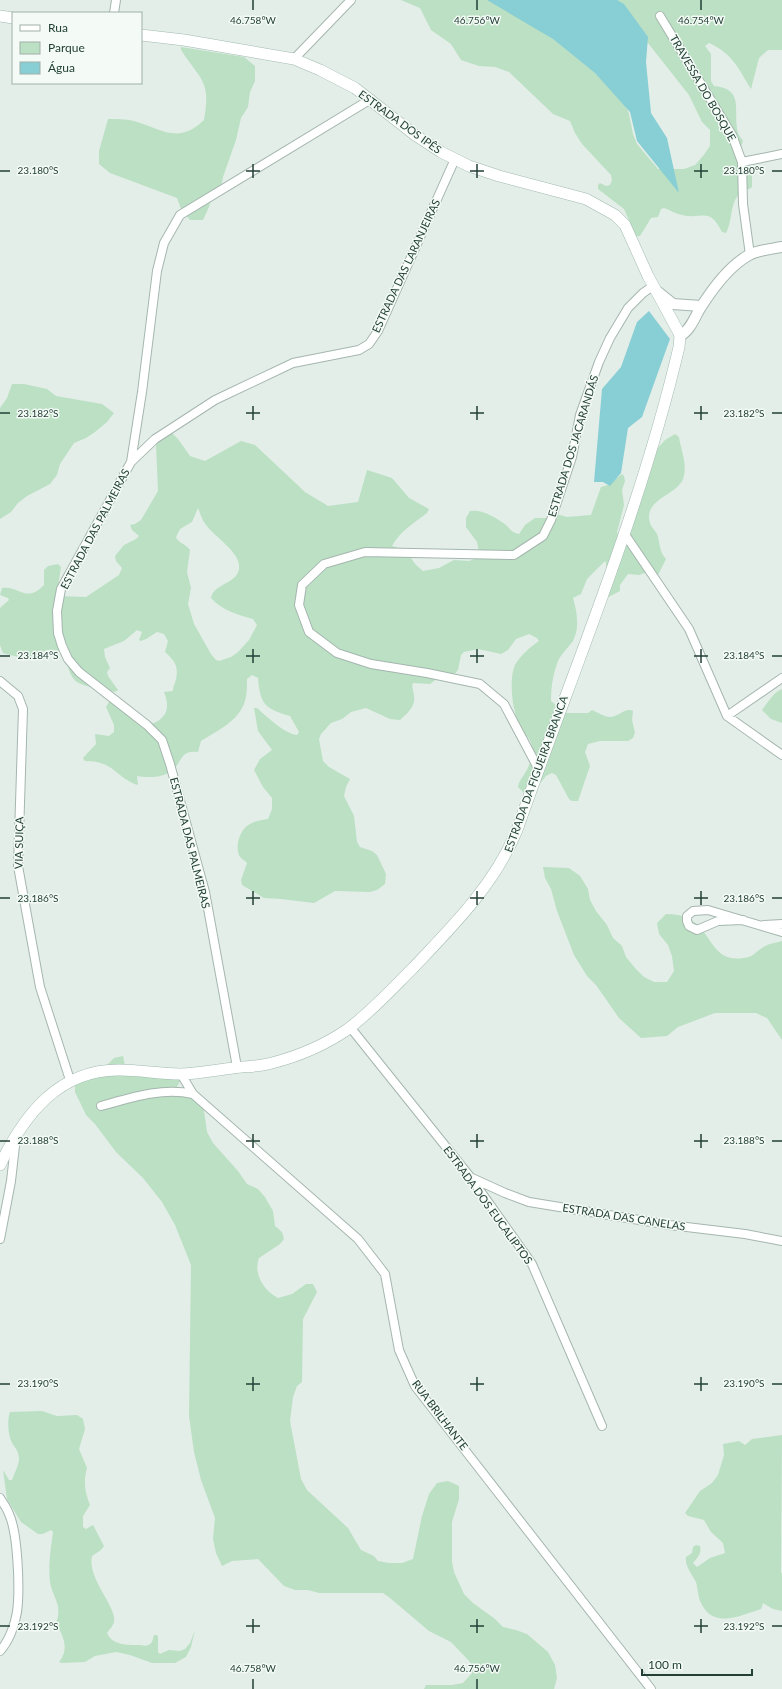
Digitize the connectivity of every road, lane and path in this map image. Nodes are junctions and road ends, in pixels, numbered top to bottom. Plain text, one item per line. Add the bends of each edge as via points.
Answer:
1 (116, 0) edge
2 (351, 0) edge
3 (114, 12) edge
4 (0, 16) edge
5 (660, 16) dead end
6 (12, 18) edge
7 (142, 35) edge
8 (294, 59) junction
9 (371, 99) junction
10 (782, 154) edge
11 (455, 159) junction
12 (742, 162) junction
13 (782, 247) edge
14 (750, 255) junction
15 (654, 288) junction
16 (702, 306) junction
17 (680, 336) junction
18 (131, 462) junction
19 (624, 533) junction
20 (782, 678) edge
21 (0, 681) edge
22 (727, 716) junction
23 (782, 755) edge
24 (538, 768) junction
25 (743, 920) junction
26 (782, 924) edge
27 (757, 925) junction
28 (782, 932) edge
29 (350, 1027) junction
30 (237, 1067) junction
31 (181, 1074) junction
32 (70, 1080) junction
33 (192, 1094) junction
34 (101, 1106) dead end
35 (17, 1132) junction
36 (0, 1165) edge
37 (471, 1178) junction
38 (0, 1238) edge
39 (782, 1241) edge
40 (602, 1426) dead end
41 (0, 1498) edge
42 (0, 1651) edge
43 (651, 1689) edge

1 - 3 street
2 - 8 street
4 - 6 main road
5 - 12 street, TRAVESSA DO BOSQUE via 732,135
7 - 8 main road, ESTRADA DOS IPÊS
8 - 9 main road, ESTRADA DOS IPÊS via 355,88
9 - 11 main road, ESTRADA DOS IPÊS via 415,135
9 - 18 street, ESTRADA DAS PALMEIRAS via 180,215 164,243 157,271
10 - 12 street
11 - 15 main road, ESTRADA DOS IPÊS via 499,176 586,199 615,215 625,225
11 - 18 street, ESTRADA DAS LARANJEIRAS via 378,331 369,344 358,350 293,363 216,400 155,439
12 - 14 street, TRAVESSA DO BOSQUE via 743,204
13 - 14 street, ESTRADA DA FIGUEIRA BRANCA
14 - 16 street, ESTRADA DA FIGUEIRA BRANCA via 722,279
15 - 16 street via 674,304
15 - 17 main road, ESTRADA DOS IPÊS
15 - 24 street, ESTRADA DOS JACARANDÁS via 642,293 628,308 599,362 580,415 572,456 552,520 542,536 514,555 365,552 324,564 302,585 299,605 309,632 337,653 371,664 480,684 504,704
16 - 17 street, ESTRADA DA FIGUEIRA BRANCA via 688,329
17 - 19 main road, ESTRADA DA FIGUEIRA BRANCA via 657,432
18 - 30 street, ESTRADA DAS PALMEIRAS via 61,589 57,611 58,633 68,659 79,672 147,725 162,740 204,892
19 - 22 street via 689,629
19 - 24 main road, ESTRADA DA FIGUEIRA BRANCA
20 - 22 street
21 - 32 street, VIA SUIÇA via 18,696 23,709 18,866 40,987
22 - 23 street
24 - 29 main road, ESTRADA DA FIGUEIRA BRANCA via 514,837 498,869 444,936 379,1003
25 - 25 street via 718,921 697,930 689,926 687,916 693,911 708,910
25 - 27 street
26 - 27 street
27 - 28 street
29 - 30 main road, ESTRADA DA FIGUEIRA BRANCA via 329,1041 291,1058 250,1068
29 - 37 street, ESTRADA DOS EUCALIPTOS
30 - 31 main road, ESTRADA DA FIGUEIRA BRANCA
31 - 32 main road, ESTRADA DA FIGUEIRA BRANCA via 118,1069
31 - 33 street, RUA BRILHANTE
32 - 35 main road, ESTRADA DA FIGUEIRA BRANCA via 42,1100
33 - 34 street via 179,1091 144,1094
33 - 43 street, RUA BRILHANTE via 358,1239 385,1274 399,1350 415,1386
35 - 36 main road, ESTRADA DA FIGUEIRA BRANCA
35 - 38 street
37 - 39 street, ESTRADA DAS CANELAS via 529,1202
37 - 40 street, ESTRADA DOS EUCALIPTOS via 532,1264
41 - 42 street via 10,1514 15,1532 17,1612 6,1644

